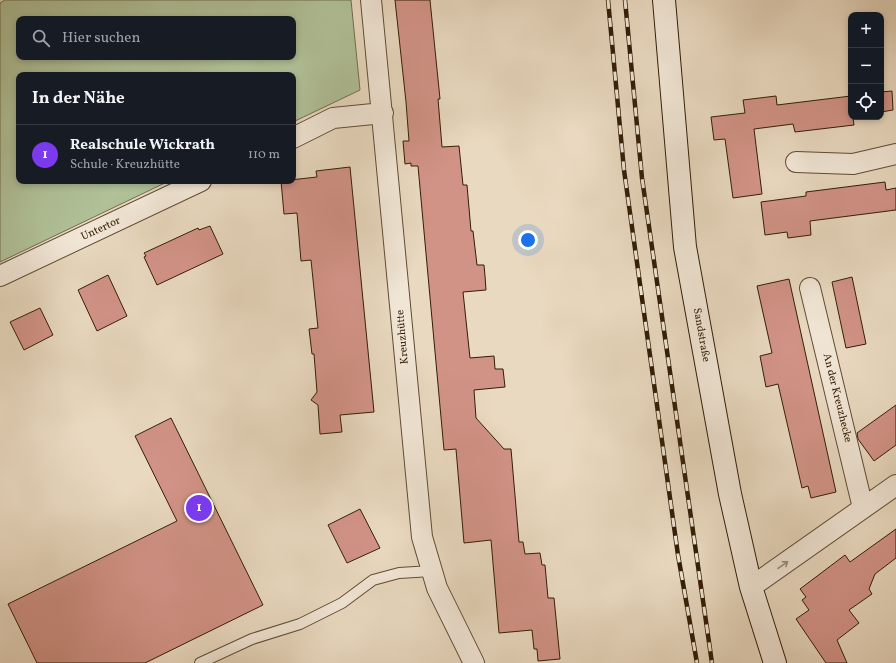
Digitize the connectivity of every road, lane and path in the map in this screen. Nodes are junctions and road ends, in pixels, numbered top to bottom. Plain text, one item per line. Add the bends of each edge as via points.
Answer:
1 (371, 0) edge
2 (664, 0) edge
3 (382, 113) junction
4 (296, 136) edge
5 (896, 154) edge
6 (796, 162) dead end
7 (195, 184) edge
8 (0, 276) edge
9 (810, 288) dead end
10 (896, 485) edge
11 (863, 508) junction
12 (432, 571) junction
13 (751, 587) junction
14 (200, 663) edge
15 (474, 663) edge
16 (775, 663) edge

1 - 3 street, Kreuzhütte
2 - 13 main road, Sandstraße via 685,247 730,494
3 - 4 street via 333,118
3 - 12 street, Kreuzhütte via 422,537
5 - 6 street via 853,164
7 - 8 street, Untertor
9 - 11 street, An der Kreuzhecke
10 - 11 street
13 -> 11 street
12 - 14 lane via 399,573 373,580 342,603 300,624 252,639
12 - 15 street, Kreuzhütte via 437,588
13 - 16 main road, Sandstraße

